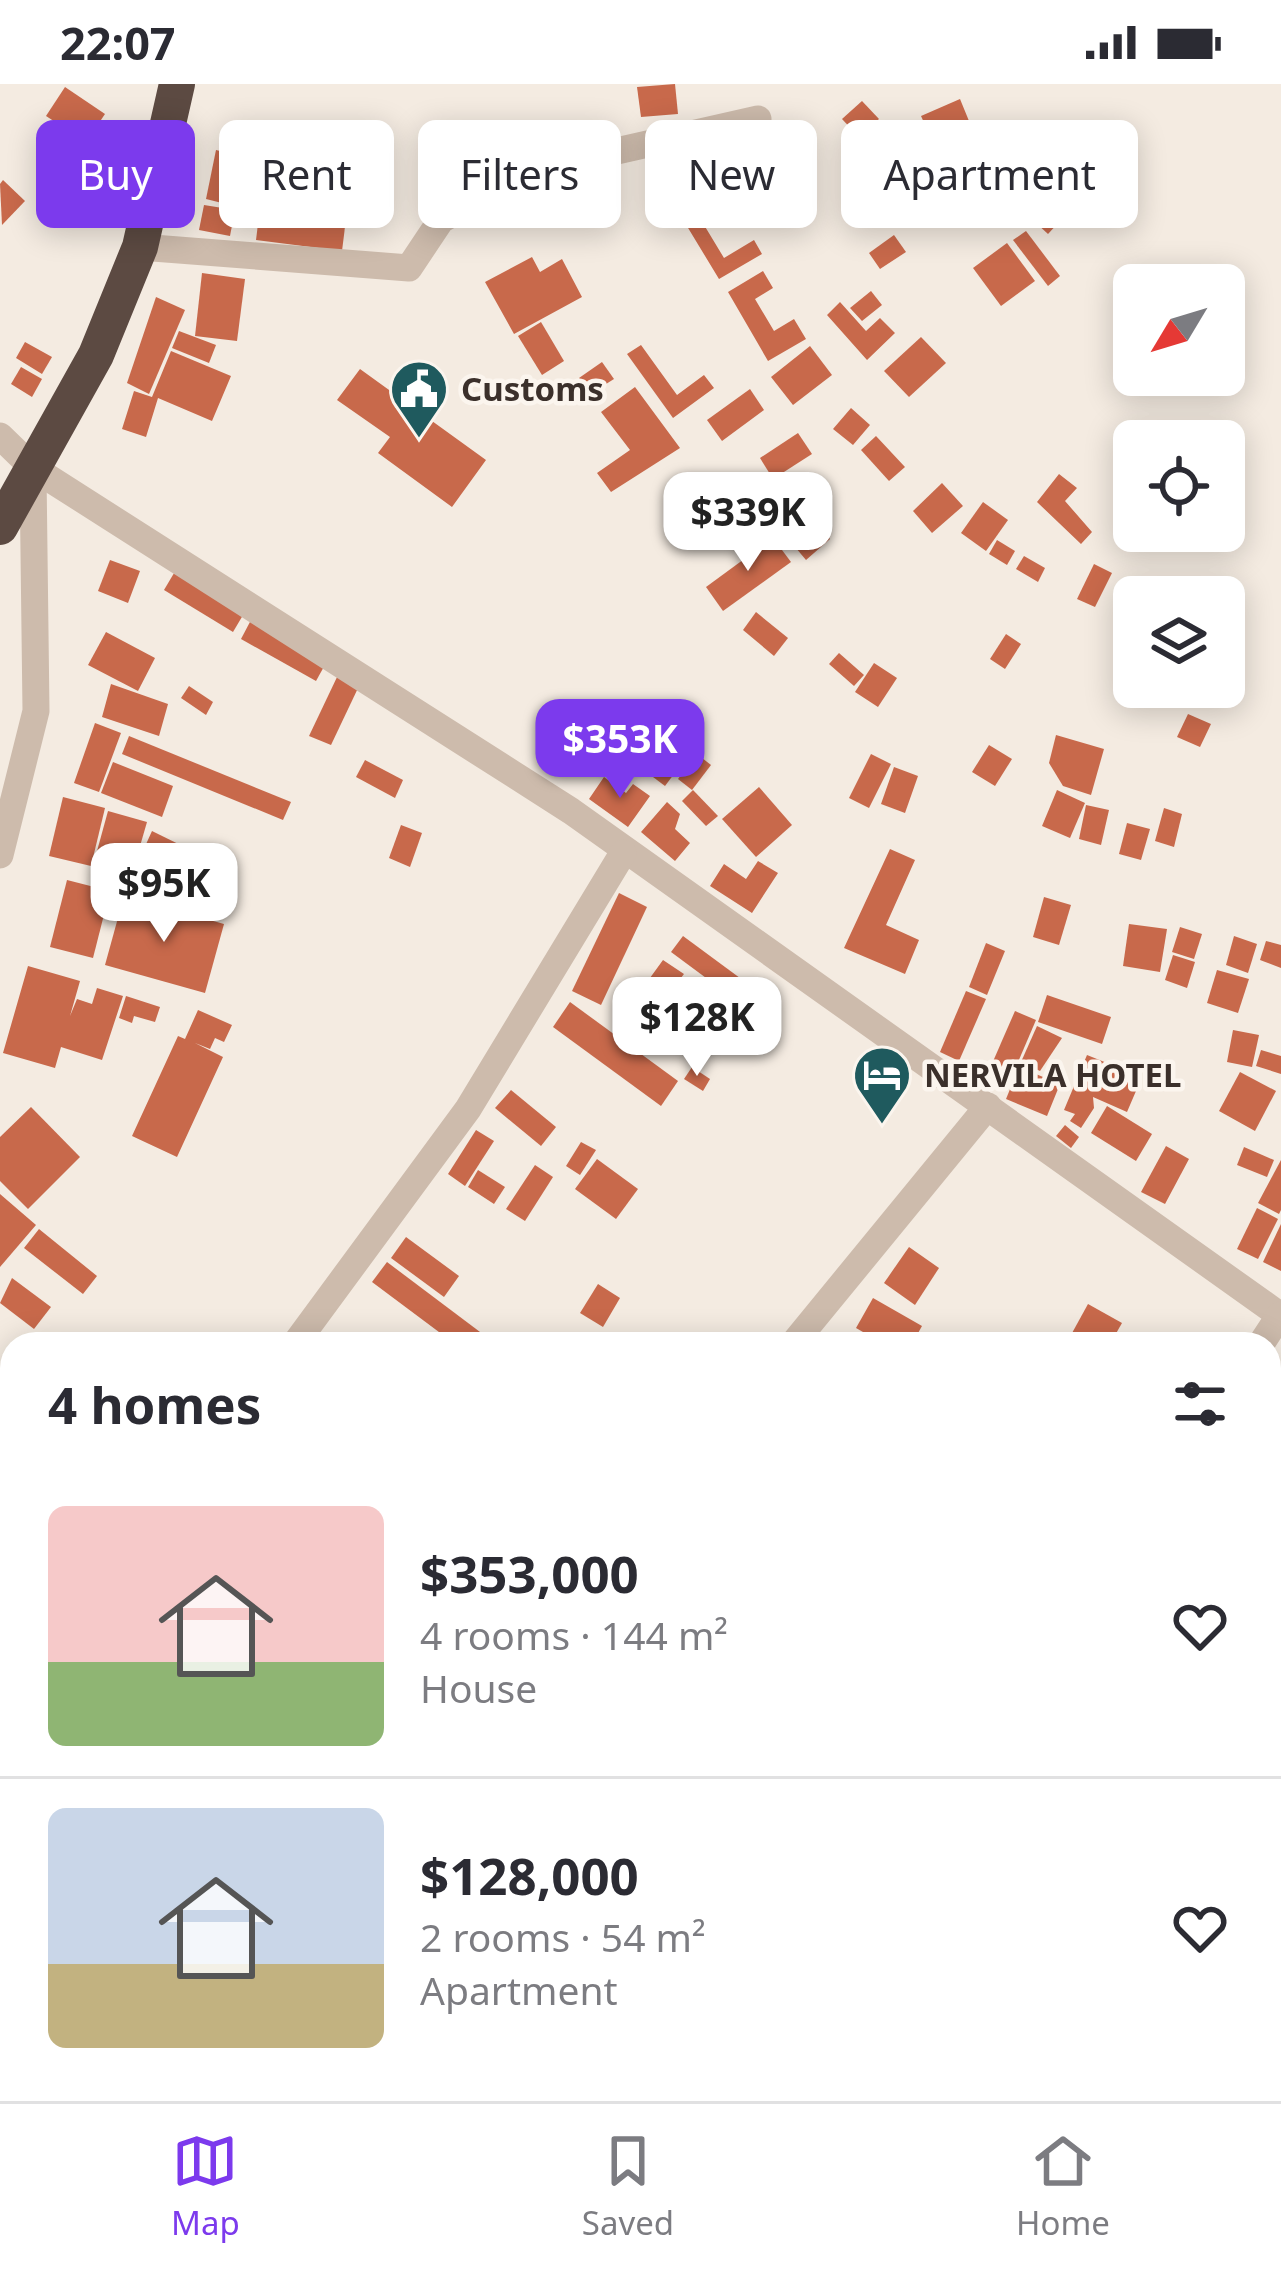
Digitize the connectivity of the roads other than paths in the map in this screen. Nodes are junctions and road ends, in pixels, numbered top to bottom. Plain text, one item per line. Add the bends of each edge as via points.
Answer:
1 (177, 84) edge
2 (758, 119) dead end
3 (140, 247) junction
4 (0, 436) edge
5 (33, 468) junction
6 (0, 527) edge
7 (623, 853) junction
8 (0, 854) edge
9 (988, 1106) junction
10 (1280, 1315) edge
11 (304, 1332) edge
12 (803, 1332) edge

1 - 3 highway
2 - 3 street via 524,172 441,220 409,268
3 - 5 highway via 96,355
4 - 5 street
5 - 6 highway
5 - 7 street via 571,811
5 - 8 street via 35,711
7 - 9 street
7 - 11 street via 468,1109
9 - 10 street
9 - 12 street

